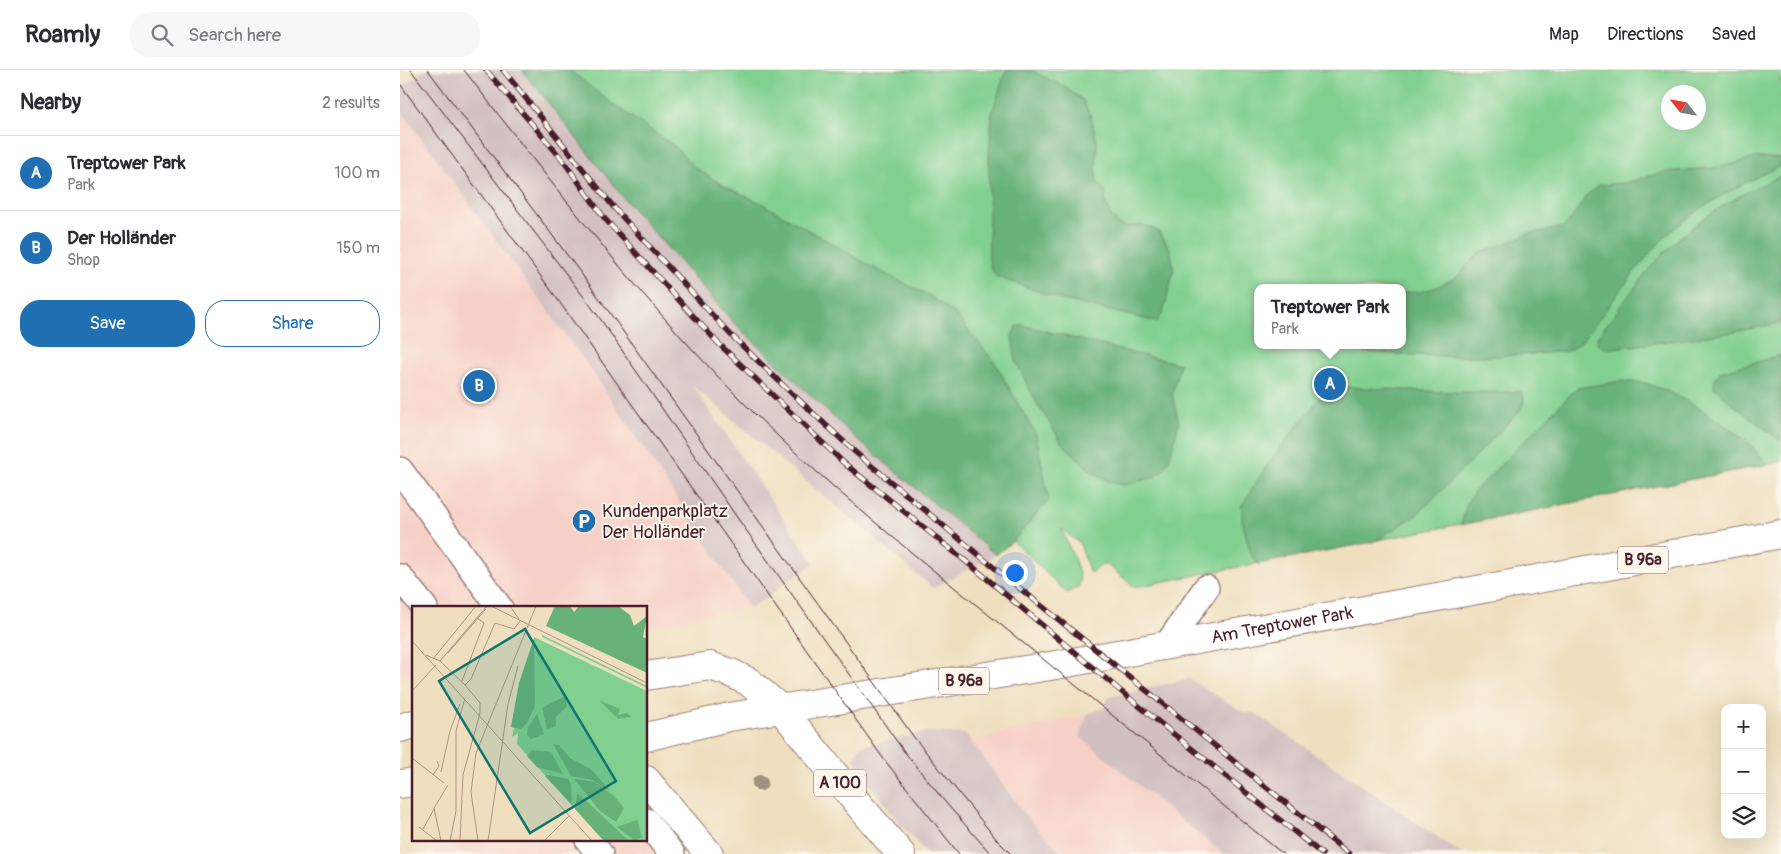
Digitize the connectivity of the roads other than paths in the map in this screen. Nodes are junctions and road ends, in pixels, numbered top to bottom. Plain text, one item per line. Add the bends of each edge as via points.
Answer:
1 (400, 470) edge
2 (1781, 534) edge
3 (400, 577) edge
4 (1206, 588) dead end
5 (422, 606) edge
6 (499, 606) edge
7 (1167, 645) junction
8 (648, 676) edge
9 (782, 710) junction
10 (648, 737) edge
11 (648, 782) edge
12 (648, 824) edge
13 (590, 842) edge
14 (600, 854) edge
15 (672, 854) edge
16 (709, 854) edge
17 (901, 854) edge

1 - 6 lane
2 - 7 main road, Am Treptower Park / B 96a
3 - 5 lane
4 - 7 lane
7 - 9 main road, Am Treptower Park / B 96a
8 - 9 main road via 710,666 749,682
9 - 10 main road, Am Treptower Park / B 96a via 729,717
9 - 17 main road, A 100
11 - 16 main road
12 - 15 lane
13 - 14 lane

